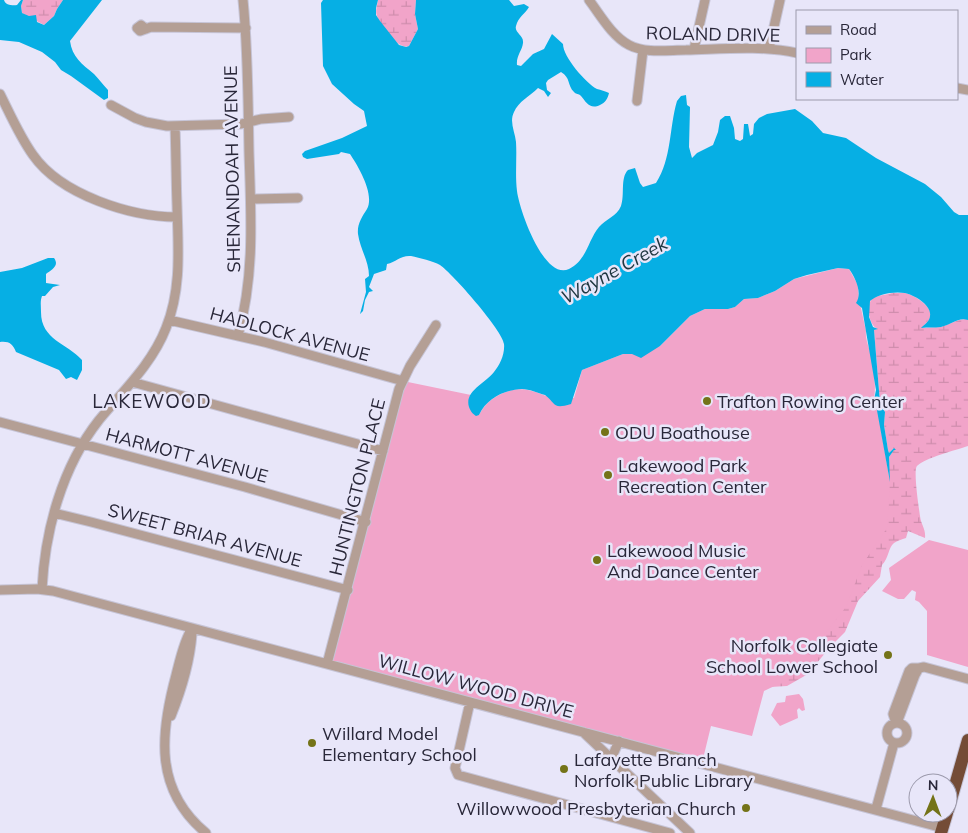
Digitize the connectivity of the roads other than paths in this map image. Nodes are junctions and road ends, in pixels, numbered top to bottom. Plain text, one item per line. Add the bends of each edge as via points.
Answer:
1 (244, 0) edge
2 (589, 0) edge
3 (705, 0) edge
4 (780, 0) edge
5 (246, 28) junction
6 (146, 29) dead end
7 (769, 49) junction
8 (644, 50) junction
9 (694, 50) junction
10 (796, 53) edge
11 (0, 94) edge
12 (637, 101) dead end
13 (110, 104) dead end
14 (289, 117) dead end
15 (249, 122) junction
16 (175, 126) junction
17 (298, 198) dead end
18 (251, 199) junction
19 (177, 217) junction
20 (169, 320) junction
21 (436, 325) dead end
22 (238, 336) junction
23 (403, 381) junction
24 (132, 382) junction
25 (0, 422) edge
26 (83, 444) junction
27 (383, 451) junction
28 (54, 514) junction
29 (366, 522) junction
30 (42, 589) junction
31 (0, 590) edge
32 (348, 590) junction
33 (192, 628) junction
34 (327, 664) junction
35 (968, 679) edge
36 (470, 702) junction
37 (897, 723) junction
38 (583, 732) junction
39 (968, 740) edge
40 (619, 741) junction
41 (894, 743) junction
42 (612, 759) junction
43 (958, 776) edge
44 (876, 809) junction
45 (942, 830) edge
46 (206, 833) edge
47 (670, 833) edge
48 (690, 833) edge

1 - 5 street, SHENANDOAH AVENUE
2 - 8 street, ROLAND DRIVE via 615,34 630,46
3 - 9 street
4 - 7 street
5 - 6 street
5 - 15 street, SHENANDOAH AVENUE
7 - 9 street, ROLAND DRIVE
7 - 10 street, ROLAND DRIVE
8 - 9 street, ROLAND DRIVE
8 - 12 street
11 - 19 street via 32,155 56,177 119,209 149,216
13 - 16 street via 146,122
14 - 15 street
15 - 16 street
15 - 18 street, SHENANDOAH AVENUE
16 - 19 street
17 - 18 street
18 - 22 street, SHENANDOAH AVENUE via 249,283
19 - 20 street via 178,276
20 - 22 street, HADLOCK AVENUE
20 - 24 street via 161,339
21 - 23 street, HUNTINGTON PLACE
22 - 23 street, HADLOCK AVENUE
23 - 27 street, HUNTINGTON PLACE
24 - 26 street
24 - 27 street
25 - 26 street, HARMOTT AVENUE
26 - 28 street via 66,477
26 - 29 street, HARMOTT AVENUE
27 - 29 street, HUNTINGTON PLACE
28 - 30 street
28 - 32 street, SWEET BRIAR AVENUE
29 - 32 street, HUNTINGTON PLACE
30 - 31 street, WILLOW WOOD DRIVE
30 - 33 street, WILLOW WOOD DRIVE
32 - 34 street, HUNTINGTON PLACE
33 - 34 street, WILLOW WOOD DRIVE
33 - 46 street via 188,659 167,725 165,760 170,786 182,808
34 - 36 street, WILLOW WOOD DRIVE
35 - 37 street via 919,668
36 - 38 street, WILLOW WOOD DRIVE
36 - 47 street via 455,768 458,775
37 - 41 street via 889,726 886,732
37 - 41 street via 904,726 907,735 900,743
38 - 40 street, WILLOW WOOD DRIVE
38 - 42 street
39 - 43 highway
40 - 42 street
40 - 44 street, WILLOW WOOD DRIVE
41 - 44 street
42 - 48 street
44 - 45 street, WILLOW WOOD DRIVE

